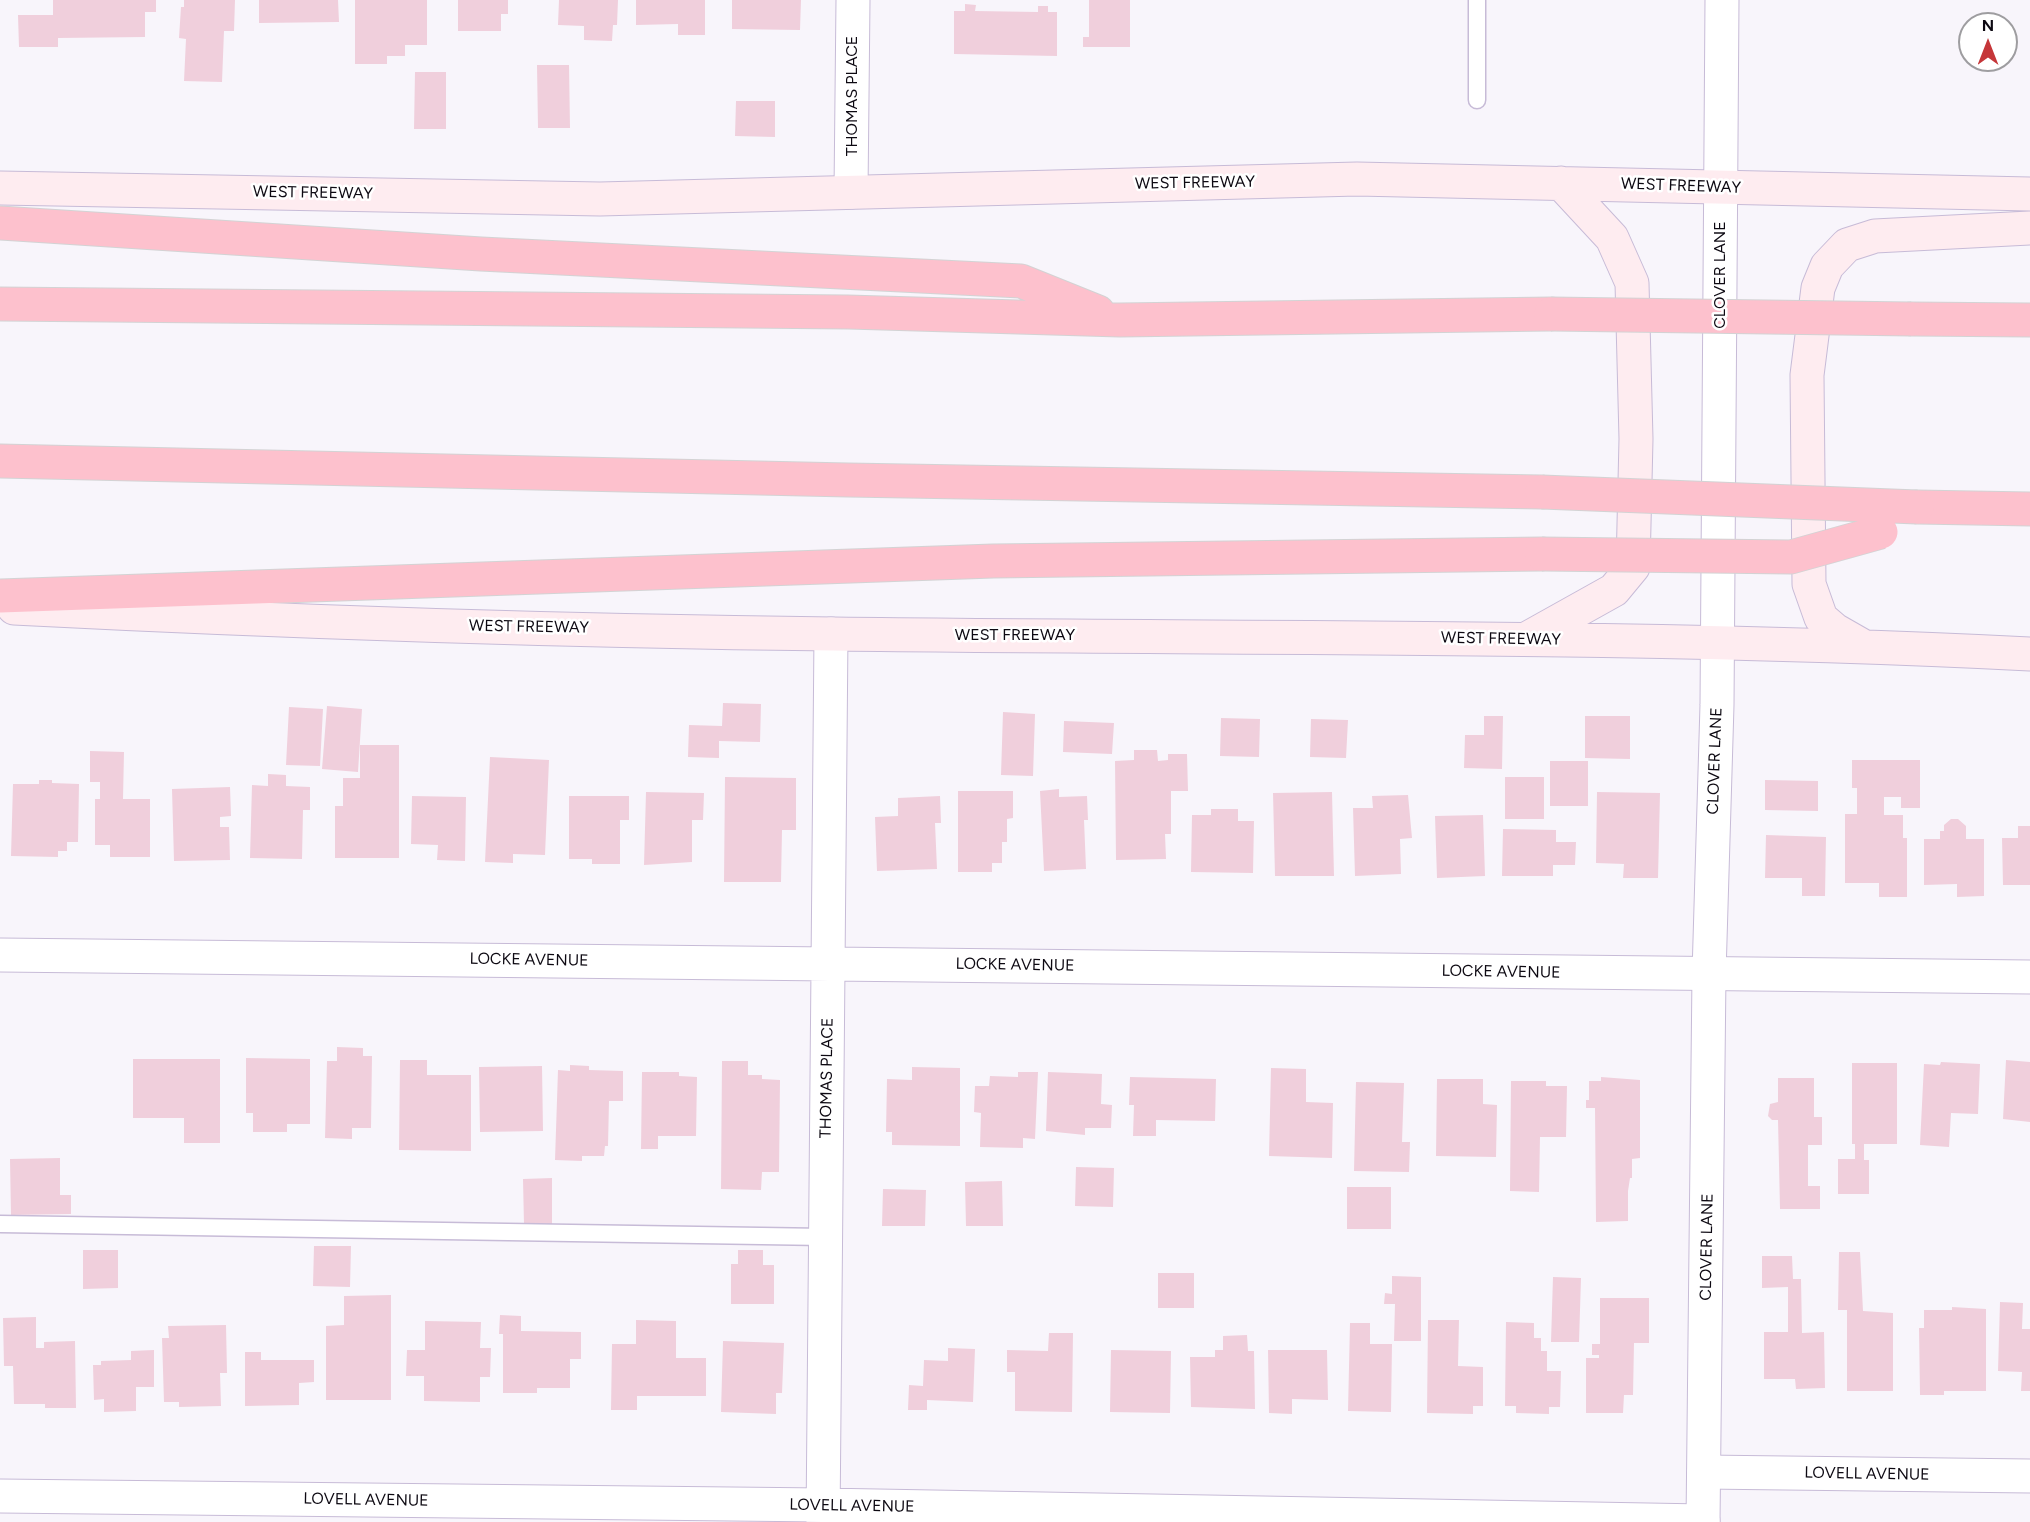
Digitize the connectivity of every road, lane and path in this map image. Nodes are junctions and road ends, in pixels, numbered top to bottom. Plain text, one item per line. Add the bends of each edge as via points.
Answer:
1 (852, 0) edge
2 (1476, 0) edge
3 (1722, 0) edge
4 (1477, 100) dead end
5 (1561, 183) junction
6 (1720, 187) junction
7 (0, 188) edge
8 (851, 192) junction
9 (2030, 194) edge
10 (0, 223) edge
11 (2030, 228) edge
12 (0, 304) edge
13 (1120, 320) junction
14 (2030, 320) edge
15 (0, 461) edge
16 (1958, 508) junction
17 (2030, 509) edge
18 (0, 596) edge
19 (0, 607) edge
20 (831, 634) junction
21 (1526, 638) junction
22 (1717, 642) junction
23 (1863, 646) junction
24 (2030, 654) edge
25 (0, 955) edge
26 (828, 963) junction
27 (1709, 974) junction
28 (2030, 977) edge
29 (0, 1224) edge
30 (825, 1237) junction
31 (1704, 1472) junction
32 (2030, 1476) edge
33 (0, 1496) edge
34 (823, 1514) edge
35 (1703, 1522) edge

1 - 8 street, THOMAS PLACE
2 - 4 lane
3 - 6 street, CLOVER LANE
5 - 6 main road, WEST FREEWAY
5 - 8 main road, WEST FREEWAY via 1357,179
5 - 21 main road via 1612,238 1632,283 1636,439 1633,567 1614,590
6 - 9 main road, WEST FREEWAY
6 - 22 street, CLOVER LANE
7 - 8 main road, WEST FREEWAY via 600,198
10 - 13 highway via 481,254 1021,281
11 - 23 main road via 1875,236 1847,245 1827,266 1818,288 1807,375 1809,584 1821,618
12 - 13 highway via 848,312
13 - 14 highway, bridge via 1551,314
15 - 16 highway, bridge via 1542,492
16 - 17 highway
16 - 18 highway, bridge via 1791,557 1542,554 993,561
19 - 20 main road, WEST FREEWAY via 302,622
20 - 21 main road, WEST FREEWAY
20 - 26 street, THOMAS PLACE
21 - 22 main road, WEST FREEWAY
22 - 23 main road, WEST FREEWAY
22 - 27 street, CLOVER LANE
23 - 24 main road, WEST FREEWAY
25 - 26 street, LOCKE AVENUE
26 - 27 street, LOCKE AVENUE
26 - 30 street, THOMAS PLACE
27 - 28 street, LOCKE AVENUE
27 - 31 street, CLOVER LANE
29 - 30 lane
30 - 34 street, THOMAS PLACE
31 - 32 street, LOVELL AVENUE
31 - 35 street, CLOVER LANE
33 - 34 street, LOVELL AVENUE
34 - 35 street, LOVELL AVENUE

